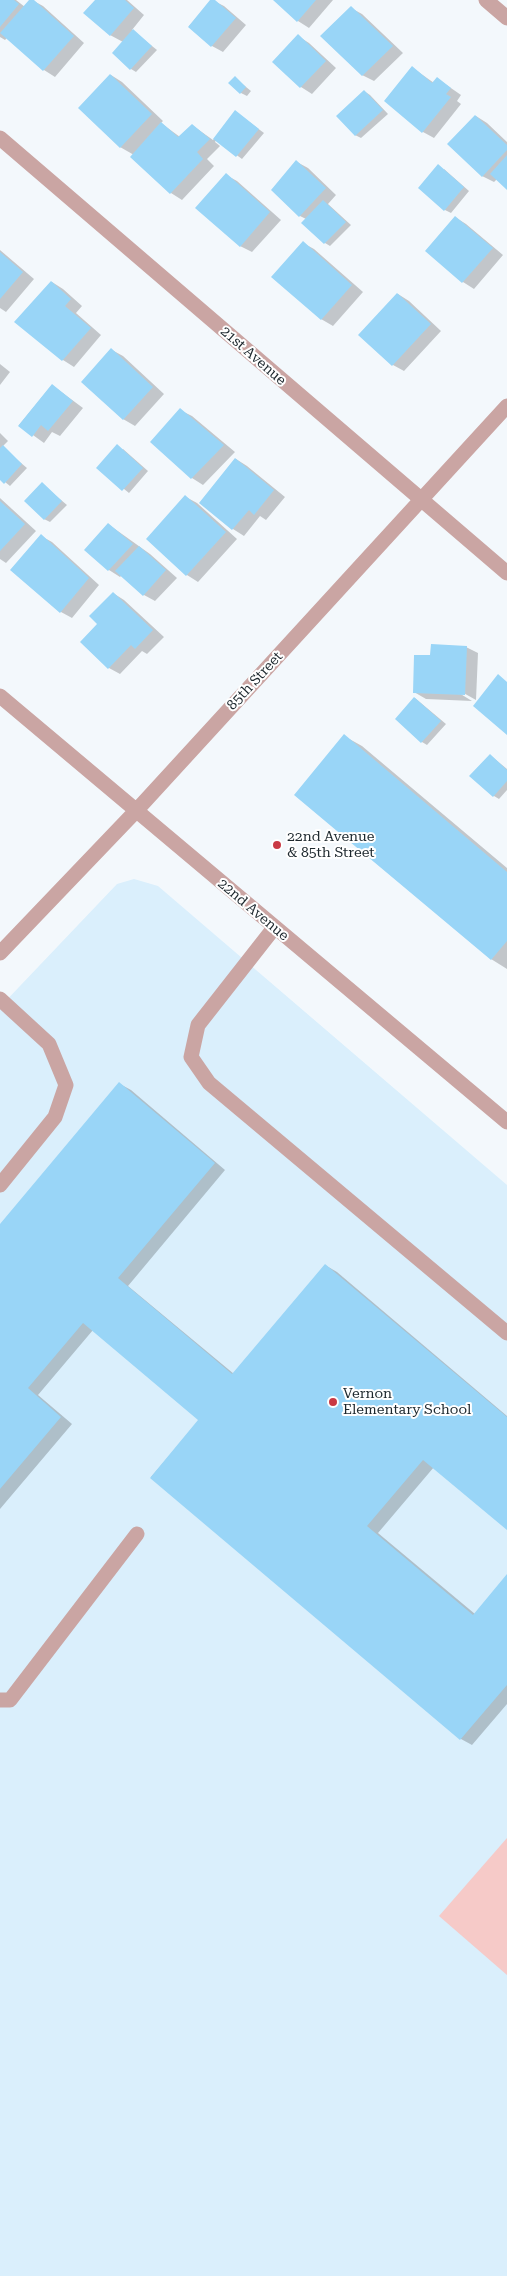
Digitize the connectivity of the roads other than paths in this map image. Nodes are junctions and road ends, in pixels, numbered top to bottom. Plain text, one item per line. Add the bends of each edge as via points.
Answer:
1 (486, 0) edge
2 (507, 18) edge
3 (0, 138) edge
4 (507, 406) edge
5 (421, 500) junction
6 (507, 573) edge
7 (0, 696) edge
8 (135, 812) junction
9 (274, 928) junction
10 (0, 953) edge
11 (0, 999) edge
12 (507, 1122) edge
13 (0, 1185) edge
14 (507, 1332) edge
15 (137, 1534) dead end
16 (0, 1700) edge

1 - 2 street
3 - 5 street, 21st Avenue
4 - 5 street, 85th Street
5 - 6 street, 21st Avenue
5 - 8 street, 85th Street
7 - 8 street, 22nd Avenue
8 - 9 street, 22nd Avenue
8 - 10 street, 85th Street
9 - 12 street, 22nd Avenue
9 - 14 street via 198,1025 191,1056 209,1083
11 - 13 street via 50,1044 66,1085 55,1117
15 - 16 street via 10,1700

